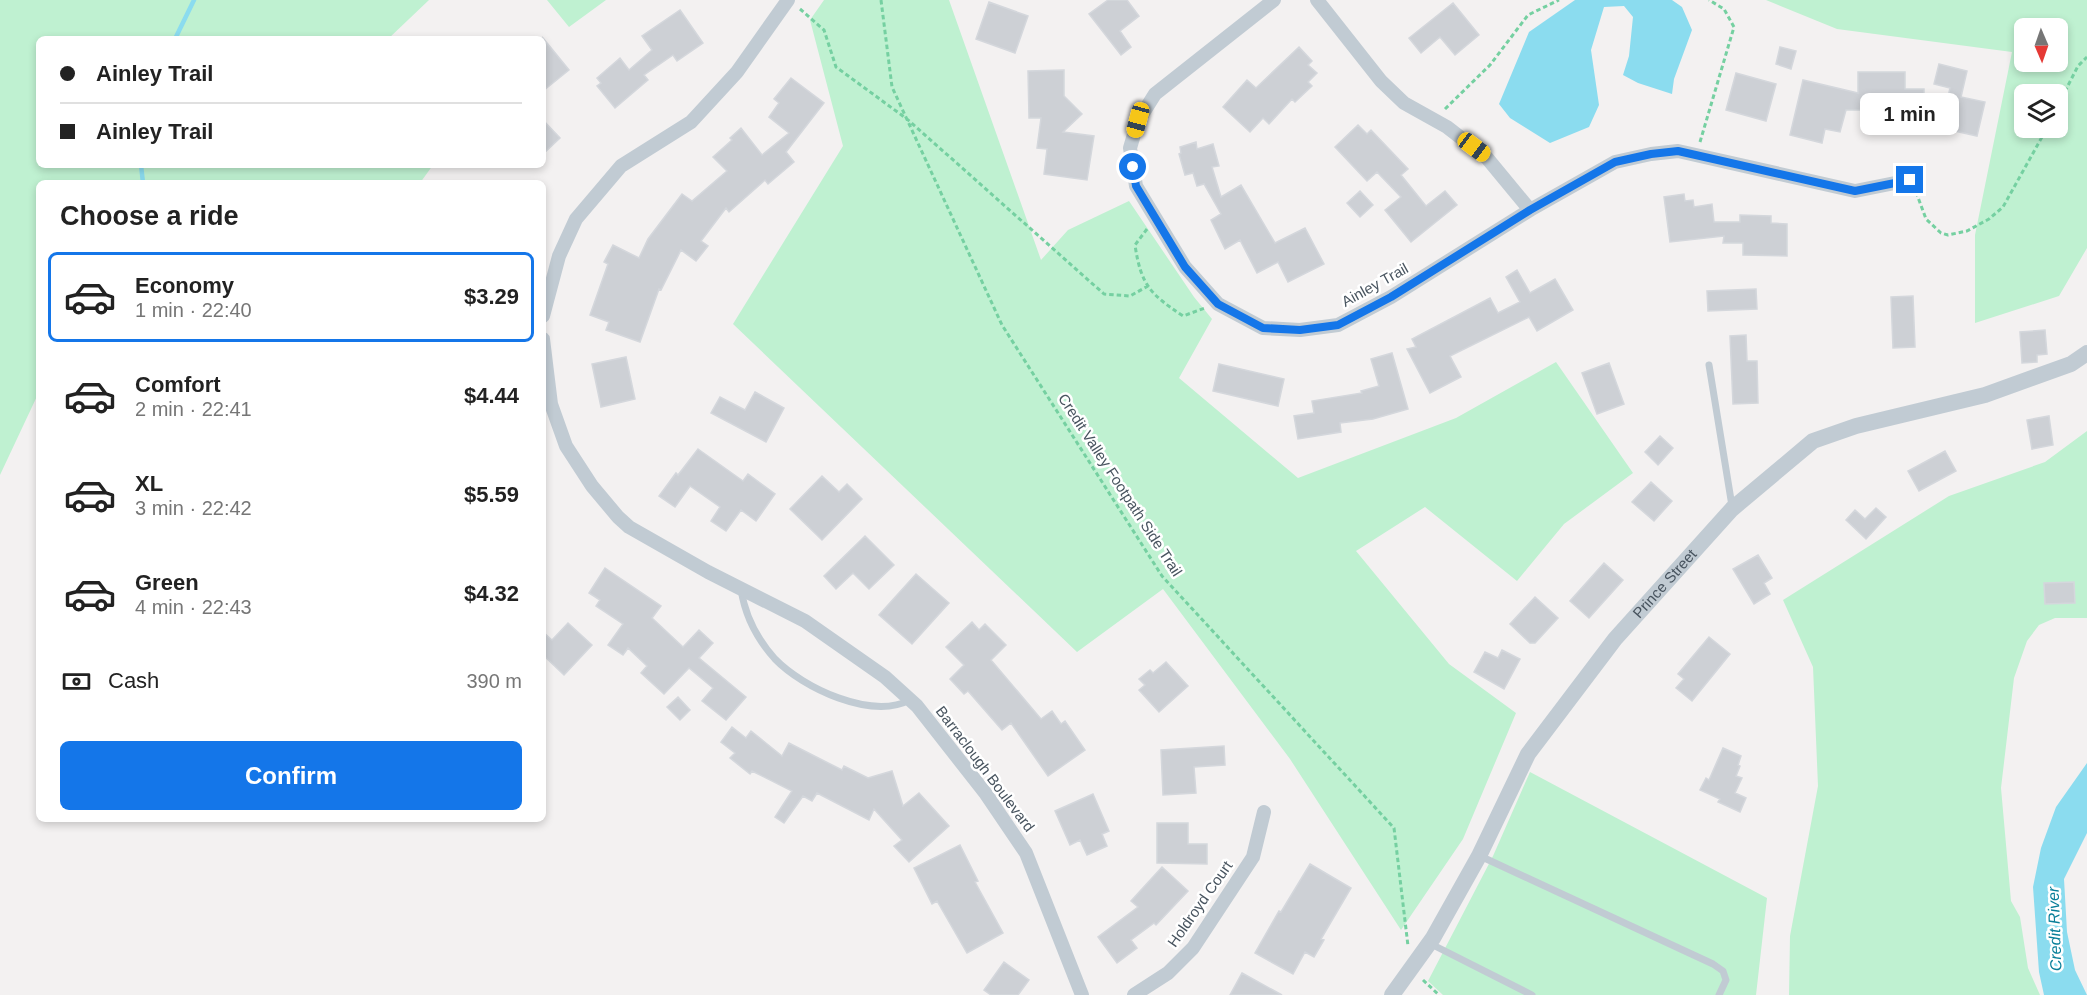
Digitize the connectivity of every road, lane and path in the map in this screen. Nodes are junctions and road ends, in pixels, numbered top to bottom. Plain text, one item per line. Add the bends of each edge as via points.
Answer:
1 (881, 0) edge
2 (1274, 0) edge
3 (1317, 0) edge
4 (1559, 0) edge
5 (1709, 0) edge
6 (793, 4) edge
7 (2087, 57) edge
8 (2068, 86) edge
9 (907, 119) junction
10 (1433, 120) junction
11 (2041, 138) edge
12 (1696, 155) junction
13 (1910, 180) joint
14 (1530, 210) junction
15 (1155, 218) junction
16 (1148, 286) junction
17 (1216, 302) junction
18 (546, 305) edge
19 (2087, 353) edge
20 (546, 363) edge
21 (1709, 365) dead end
22 (1732, 509) junction
23 (740, 586) junction
24 (910, 700) junction
25 (1264, 813) dead end
26 (1479, 856) junction
27 (1429, 943) junction
28 (1411, 968) junction
29 (1082, 995) edge
30 (1134, 995) edge
31 (1392, 995) edge
32 (1439, 995) edge
33 (1532, 995) edge
34 (1719, 995) edge

1 - 9 path, Credit Valley Footpath Side Trail via 892,87
2 - 15 street, Ainley Trail via 1155,94 1138,120 1130,148 1136,186
3 - 10 street via 1381,81 1404,103
4 - 10 path via 1528,15 1490,65
5 - 12 path via 1724,9 1734,27
6 - 9 path via 824,30 836,67
6 - 18 street via 690,122 621,166 576,219 559,256
7 - 8 path
9 - 16 path via 1104,294 1130,296
9 - 28 path, Credit Valley Footpath Side Trail via 1002,325 1162,576 1394,828
10 - 14 street via 1487,158
11 - 13 path via 2002,207 1967,231 1948,236 1941,233 1926,219
12 - 13 street, Ainley Trail via 1855,191
12 - 14 street, Ainley Trail via 1678,151 1615,162
14 - 17 street, Ainley Trail via 1391,297 1338,325 1300,330 1263,328
15 - 16 path via 1135,245 1139,270
15 - 17 street, Ainley Trail via 1185,267
16 - 17 path via 1156,298 1183,316
19 - 22 street, Prince Street via 2072,364 1985,395 1856,426 1814,441
20 - 23 street, Barraclough Boulevard via 551,404 566,446 618,517 708,572
21 - 22 lane
22 - 26 street, Prince Street via 1615,639 1528,754
23 - 24 street, Barraclough Boulevard via 805,621
23 - 24 lane via 746,615 757,635 793,673 820,691 858,704 884,707
24 - 29 street, Barraclough Boulevard via 986,794 1026,853
25 - 30 street, Holdroyd Court via 1253,857 1193,948 1168,974
26 - 27 street, Prince Street
26 - 34 lane via 1713,964 1726,981
27 - 28 street, Prince Street
27 - 33 lane
28 - 31 street, Prince Street
28 - 32 path

